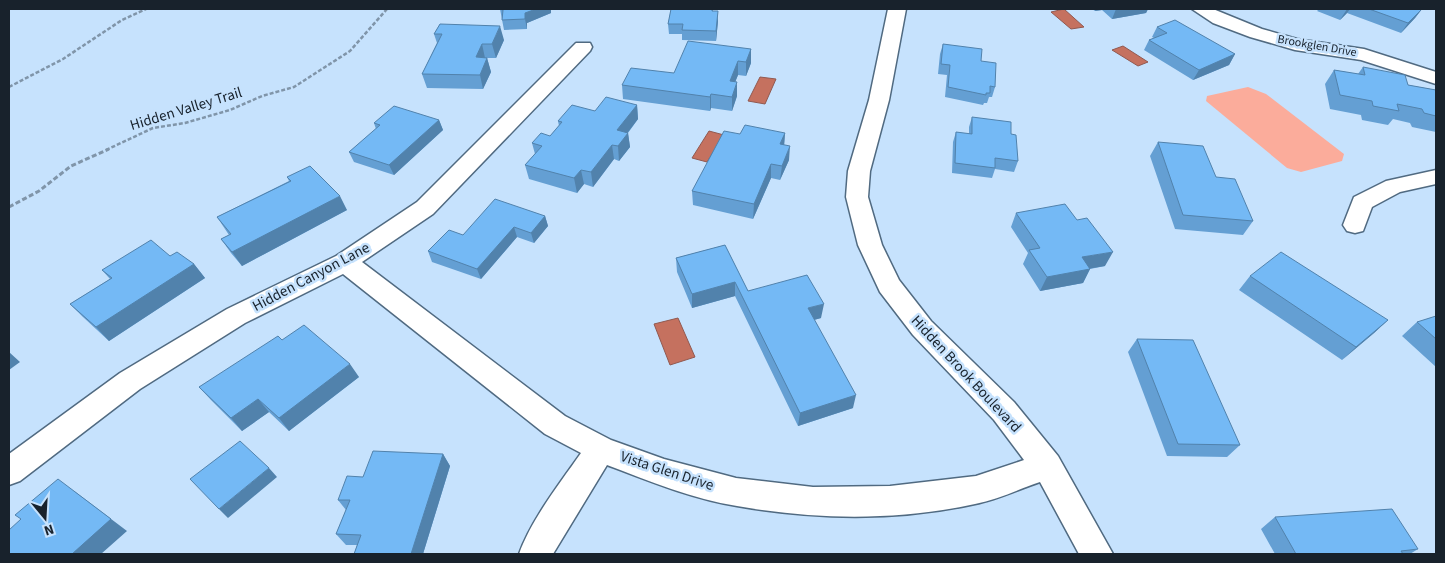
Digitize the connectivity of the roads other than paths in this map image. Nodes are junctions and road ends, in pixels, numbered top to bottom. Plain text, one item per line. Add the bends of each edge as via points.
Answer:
1 (896, 9) edge
2 (1201, 9) edge
3 (583, 47) dead end
4 (1436, 78) edge
5 (1436, 177) edge
6 (1354, 225) dead end
7 (345, 262) junction
8 (601, 449) junction
9 (1047, 466) junction
10 (9, 471) edge
11 (536, 554) edge
12 (1098, 554) edge

1 - 9 street, Hidden Brook Boulevard via 879,100 859,171 857,197 870,244 889,285 922,328 1004,411
2 - 4 street, Brookglen Drive via 1256,33 1294,44 1364,55
3 - 7 street, Hidden Canyon Lane via 425,208
5 - 6 street via 1394,186 1362,203
7 - 8 street, Vista Glen Drive via 554,425
7 - 10 street, Hidden Canyon Lane via 236,316 130,381
8 - 9 street, Vista Glen Drive via 664,473 736,492 812,502 890,501 976,490
8 - 11 street
9 - 12 street, Hidden Brook Boulevard

